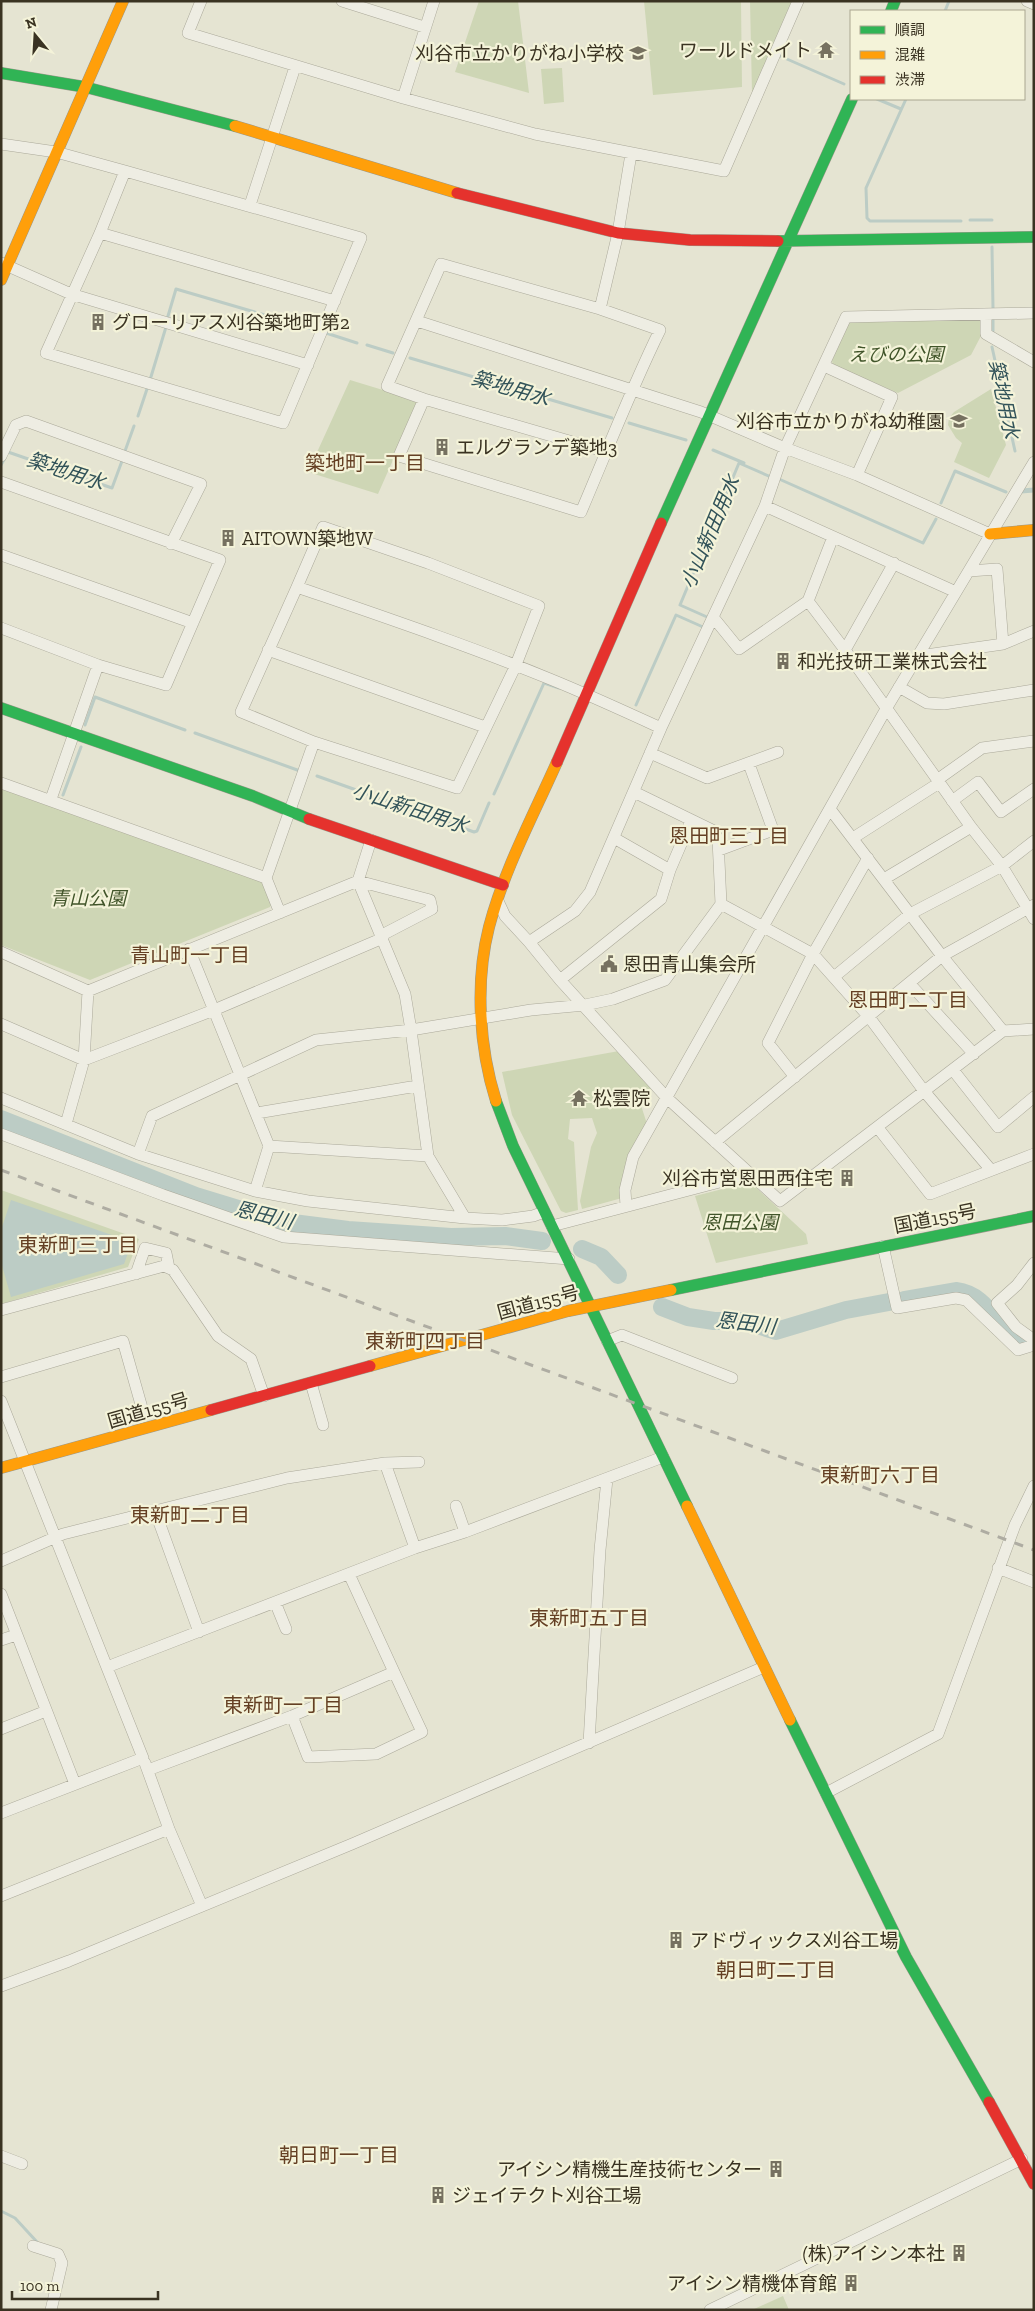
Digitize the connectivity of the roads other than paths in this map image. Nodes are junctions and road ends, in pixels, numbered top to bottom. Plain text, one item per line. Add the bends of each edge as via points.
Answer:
1 (124, 1) edge
2 (201, 1) edge
3 (342, 1) edge
4 (434, 1) edge
5 (798, 1) edge
6 (1027, 1) edge
7 (1034, 4) edge
8 (424, 27) junction
9 (295, 67) junction
10 (1, 73) edge
11 (85, 87) junction
12 (403, 98) junction
13 (852, 100) edge
14 (272, 137) junction
15 (1, 144) edge
16 (56, 152) junction
17 (631, 154) junction
18 (125, 171) junction
19 (250, 205) junction
20 (100, 233) junction
21 (618, 233) junction
22 (1034, 237) edge
23 (787, 241) junction
24 (5, 265) edge
25 (1, 280) edge
26 (71, 294) junction
27 (335, 301) junction
28 (600, 309) junction
29 (1034, 313) edge
30 (986, 314) junction
31 (417, 321) junction
32 (1034, 362) edge
33 (308, 365) junction
34 (824, 366) junction
35 (631, 390) junction
36 (424, 399) junction
37 (708, 416) junction
38 (785, 448) junction
39 (607, 452) junction
40 (1, 456) edge
41 (1034, 462) edge
42 (857, 475) junction
43 (1, 482) edge
44 (765, 506) junction
45 (1034, 530) edge
46 (990, 534) junction
47 (833, 538) junction
48 (170, 544) junction
49 (1, 555) edge
50 (894, 563) junction
51 (969, 570) junction
52 (297, 587) junction
53 (956, 592) junction
54 (808, 601) junction
55 (713, 617) junction
56 (193, 623) junction
57 (1, 628) edge
58 (1034, 631) edge
59 (1004, 644) junction
60 (268, 650) junction
61 (845, 650) junction
62 (918, 656) junction
63 (98, 665) junction
64 (515, 666) junction
65 (900, 687) junction
66 (1034, 690) edge
67 (586, 695) junction
68 (1, 708) edge
69 (886, 709) junction
70 (485, 727) junction
71 (661, 728) junction
72 (73, 735) junction
73 (1034, 741) edge
74 (314, 742) junction
75 (778, 752) dead end
76 (650, 753) junction
77 (749, 764) junction
78 (938, 781) junction
79 (1, 783) edge
80 (1034, 789) edge
81 (634, 792) junction
82 (51, 799) junction
83 (952, 800) junction
84 (830, 809) junction
85 (290, 812) junction
86 (691, 821) junction
87 (972, 827) junction
88 (614, 838) junction
89 (853, 838) junction
90 (371, 840) junction
91 (1034, 841) edge
92 (719, 850) junction
93 (868, 858) junction
94 (1002, 866) junction
95 (670, 870) junction
96 (266, 878) junction
97 (884, 879) junction
98 (358, 881) junction
99 (503, 885) junction
100 (498, 901) junction
101 (721, 904) junction
102 (1031, 911) edge
103 (280, 913) junction
104 (910, 914) junction
105 (763, 928) junction
106 (383, 937) junction
107 (529, 942) junction
108 (189, 949) junction
109 (1, 952) edge
110 (813, 954) junction
111 (942, 956) junction
112 (834, 977) junction
113 (560, 980) junction
114 (909, 983) junction
115 (88, 991) junction
116 (585, 1005) junction
117 (214, 1010) junction
118 (869, 1017) junction
119 (482, 1019) junction
120 (1, 1024) edge
121 (1034, 1029) edge
122 (411, 1030) junction
123 (1003, 1031) junction
124 (974, 1054) junction
125 (84, 1060) junction
126 (953, 1070) junction
127 (240, 1074) junction
128 (795, 1077) junction
129 (417, 1086) junction
130 (924, 1091) junction
131 (1034, 1097) edge
132 (1, 1098) edge
133 (667, 1098) junction
134 (257, 1114) junction
135 (66, 1124) junction
136 (878, 1128) junction
137 (1, 1134) edge
138 (715, 1142) junction
139 (269, 1146) junction
140 (138, 1154) junction
141 (1034, 1154) edge
142 (428, 1156) junction
143 (992, 1170) junction
144 (750, 1174) junction
145 (255, 1191) junction
146 (626, 1206) junction
147 (544, 1212) junction
148 (1034, 1216) edge
149 (465, 1218) junction
150 (552, 1226) junction
151 (883, 1246) junction
152 (568, 1259) junction
153 (1034, 1263) edge
154 (169, 1268) junction
155 (136, 1274) junction
156 (590, 1306) junction
157 (1, 1310) edge
158 (1034, 1340) edge
159 (607, 1341) junction
160 (1034, 1345) edge
161 (1, 1376) edge
162 (732, 1378) dead end
163 (311, 1383) junction
164 (264, 1396) junction
165 (1, 1401) edge
166 (144, 1415) dead end
167 (323, 1425) dead end
168 (663, 1457) junction
169 (25, 1462) junction
170 (419, 1462) dead end
171 (385, 1463) junction
172 (1, 1468) edge
173 (607, 1479) junction
174 (1034, 1486) edge
175 (456, 1506) dead end
176 (155, 1511) junction
177 (465, 1532) junction
178 (55, 1538) junction
179 (415, 1548) junction
180 (1, 1561) edge
181 (998, 1568) junction
182 (349, 1574) junction
183 (1034, 1582) edge
184 (1, 1594) edge
185 (276, 1602) junction
186 (286, 1629) dead end
187 (199, 1632) junction
188 (16, 1635) junction
189 (1, 1640) edge
190 (107, 1667) junction
191 (764, 1667) junction
192 (394, 1672) junction
193 (46, 1711) junction
194 (292, 1716) junction
195 (1, 1729) edge
196 (589, 1743) junction
197 (144, 1758) junction
198 (148, 1770) junction
199 (75, 1784) junction
200 (826, 1793) junction
201 (1, 1813) edge
202 (169, 1829) junction
203 (1, 1896) edge
204 (202, 1906) junction
205 (1, 1986) edge
206 (1, 2156) edge
207 (1022, 2159) junction
208 (22, 2164) dead end
209 (1034, 2184) edge
210 (33, 2246) dead end
211 (51, 2310) edge
212 (710, 2310) edge

1 - 11 main road
2 - 9 street via 188,33
3 - 8 street
4 - 8 street
5 - 17 street via 724,171
6 - 7 street
8 - 12 street
9 - 12 street
9 - 14 street
10 - 11 main road
11 - 14 main road
11 - 16 main road
12 - 17 street via 535,134
13 - 23 main road
14 - 19 street
14 - 21 main road via 426,185
15 - 16 street
16 - 18 street
16 - 24 main road
17 - 21 street
18 - 19 street
18 - 20 street
19 - 27 street via 361,238
20 - 26 street
20 - 27 street
21 - 23 main road via 690,240
21 - 28 street
22 - 23 main road
23 - 37 main road
24 - 25 main road
24 - 26 street
26 - 33 street
26 - 33 street via 46,353 224,407 283,423
27 - 33 street
28 - 31 street via 441,264
28 - 35 street via 660,330
29 - 30 street
30 - 32 street via 986,334
30 - 34 street via 846,316
31 - 35 street
31 - 36 street via 387,386
34 - 38 street
34 - 42 street via 892,397
35 - 37 street
35 - 39 street
36 - 39 street
36 - 39 street via 399,456 581,512
37 - 38 street
37 - 67 main road
38 - 42 street
38 - 44 street
40 - 48 street via 16,425 26,421 201,484
41 - 46 street
42 - 46 street
43 - 48 street
44 - 47 street
44 - 55 street
45 - 46 main road
46 - 51 street
47 - 50 street
47 - 54 street
48 - 56 street via 220,560
49 - 56 street
50 - 53 street
50 - 61 street
51 - 53 street
51 - 59 street via 997,569
52 - 60 street
52 - 64 street
52 - 64 street via 324,527 428,563 540,606
53 - 62 street
54 - 55 street via 739,649
54 - 61 street
55 - 71 street
56 - 63 street via 166,685
57 - 63 street
58 - 59 street
59 - 62 street
60 - 70 street
60 - 74 street via 241,712
61 - 69 street
62 - 65 street
63 - 72 street
64 - 67 street
64 - 70 street
65 - 66 street via 927,703 944,704
65 - 69 street
67 - 71 street
67 - 99 main road
68 - 72 main road
69 - 78 street
69 - 84 street
70 - 74 street via 457,788
71 - 76 street
72 - 82 street
72 - 85 main road via 253,796
73 - 78 street via 982,748
74 - 85 street
75 - 77 street
76 - 77 street via 707,778
76 - 81 street
77 - 92 street via 773,830
78 - 83 street
78 - 89 street
79 - 82 street
80 - 83 street via 1001,812 978,782
81 - 86 street
81 - 88 street
82 - 96 street
83 - 87 street
84 - 89 street
84 - 105 street
85 - 90 main road
85 - 96 street
86 - 92 street via 714,831
86 - 95 street
87 - 94 street
87 - 97 street
88 - 95 street
88 - 107 street via 583,902
89 - 93 street
90 - 98 street
90 - 99 main road
91 - 94 street
92 - 101 street
93 - 97 street
93 - 110 street
94 - 102 street
94 - 104 street
95 - 113 street via 660,899
96 - 103 street
97 - 104 street
98 - 103 street
98 - 106 street
98 - 106 street via 430,900 432,909
99 - 100 main road
100 - 107 street via 505,916
100 - 119 main road via 486,944
101 - 105 street
101 - 116 street via 665,980 613,999
102 - 111 street
103 - 108 street
104 - 111 street
104 - 112 street
105 - 110 street
105 - 133 street
106 - 117 street
106 - 122 street via 405,994
107 - 113 street
108 - 115 street
108 - 117 street
109 - 115 street
110 - 112 street
110 - 128 street via 768,1042
111 - 114 street
111 - 123 street
112 - 118 street
113 - 116 street
114 - 118 street
114 - 124 street
115 - 125 street
116 - 119 street
116 - 133 street
117 - 125 street
117 - 127 street
118 - 128 street
118 - 130 street
119 - 122 street
119 - 147 main road via 486,1060 499,1111
120 - 125 street
121 - 123 street
122 - 127 street via 316,1040
122 - 129 street
123 - 124 street
124 - 126 street
125 - 135 street
126 - 130 street
126 - 131 street via 998,1127
127 - 134 street
127 - 140 street via 152,1116
128 - 138 street
129 - 134 street
129 - 142 street
130 - 136 street
130 - 143 street
132 - 135 street
133 - 138 street
133 - 146 street via 632,1157 625,1190
134 - 139 street
135 - 140 street
136 - 143 street via 930,1194
136 - 144 street via 780,1201
137 - 152 street via 284,1237
138 - 144 street
139 - 142 street
139 - 145 street
140 - 145 street
141 - 143 street
142 - 149 street
144 - 146 street
145 - 149 street via 318,1202
146 - 150 street
147 - 149 street via 502,1220
147 - 150 main road
148 - 151 main road, 国道155号
150 - 152 main road
151 - 156 main road, 国道155号
151 - 160 street via 897,1308 956,1298 966,1300 1018,1350
152 - 156 main road
153 - 158 street via 1017,1285 997,1302 1016,1327
154 - 155 street via 164,1266
154 - 155 street via 166,1254 146,1248
154 - 164 street via 218,1336 251,1359
155 - 157 street
156 - 159 main road
156 - 163 main road, 国道155号
159 - 162 street via 622,1335
159 - 168 main road
161 - 166 street via 123,1341
163 - 164 main road, 国道155号
163 - 167 street
164 - 169 main road, 国道155号
165 - 169 street
168 - 173 street
168 - 191 main road
169 - 172 main road, 国道155号
169 - 178 street
170 - 171 street
171 - 176 street via 287,1478
171 - 179 street
173 - 177 street
173 - 196 street
174 - 181 street via 1014,1525
175 - 177 street
176 - 178 street
176 - 187 street
177 - 179 street
178 - 180 street
178 - 190 street
179 - 182 street
181 - 183 street
181 - 200 street via 938,1734
182 - 185 street
182 - 192 street
184 - 188 street
185 - 186 street
185 - 187 street
187 - 190 street
188 - 189 street
188 - 193 street
190 - 197 street
191 - 196 street
191 - 200 main road
192 - 194 street
192 - 194 street via 422,1732 376,1754 308,1757
193 - 195 street
193 - 199 street
194 - 198 street
196 - 204 street
197 - 198 street
197 - 199 street
198 - 202 street
199 - 201 street
200 - 207 main road via 893,1934
202 - 203 street
202 - 204 street
204 - 205 street
206 - 208 street
207 - 209 main road
207 - 212 street
210 - 211 street via 58,2254 62,2263

